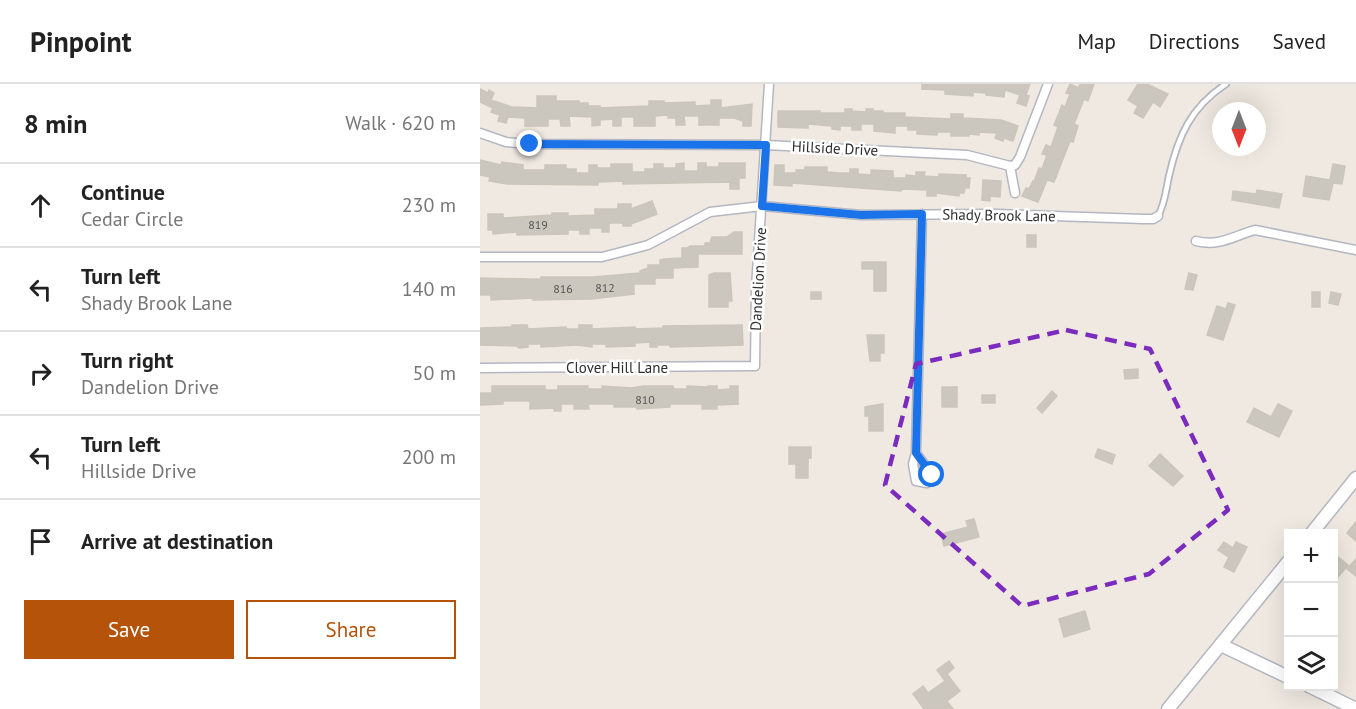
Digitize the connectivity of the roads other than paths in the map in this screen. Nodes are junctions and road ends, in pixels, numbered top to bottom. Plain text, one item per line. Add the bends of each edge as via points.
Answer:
1 (769, 84) edge
2 (1048, 84) edge
3 (1226, 84) edge
4 (480, 133) edge
5 (766, 145) junction
6 (1010, 166) junction
7 (1015, 193) dead end
8 (762, 206) junction
9 (922, 214) junction
10 (1158, 216) joint
11 (1196, 241) dead end
12 (1356, 250) edge
13 (480, 257) edge
14 (755, 366) joint
15 (480, 368) edge
16 (916, 453) dead end
17 (1356, 478) edge
18 (1315, 529) edge
19 (1284, 567) edge
20 (1221, 645) junction
21 (1284, 675) edge
22 (1318, 691) edge
23 (1167, 709) edge
24 (1356, 709) edge

1 - 5 street, Dandelion Drive
2 - 6 street via 1020,157
3 - 10 lane, Shady Brook Lane via 1206,100 1180,134
4 - 5 street, Hillside Drive via 506,142 530,144
5 - 6 street, Hillside Drive via 967,155
5 - 8 street, Dandelion Drive
6 - 7 street
8 - 9 street, Shady Brook Lane via 861,215
8 - 13 street, Shady Brook Lane via 710,212 648,245 602,257
8 - 14 street, Dandelion Drive
9 - 10 street, Shady Brook Lane via 1144,219
9 - 16 street
11 - 12 street via 1219,243 1255,230
14 - 15 street, Clover Hill Lane
17 - 18 street
19 - 20 street
20 - 21 street
20 - 23 street
22 - 24 street

